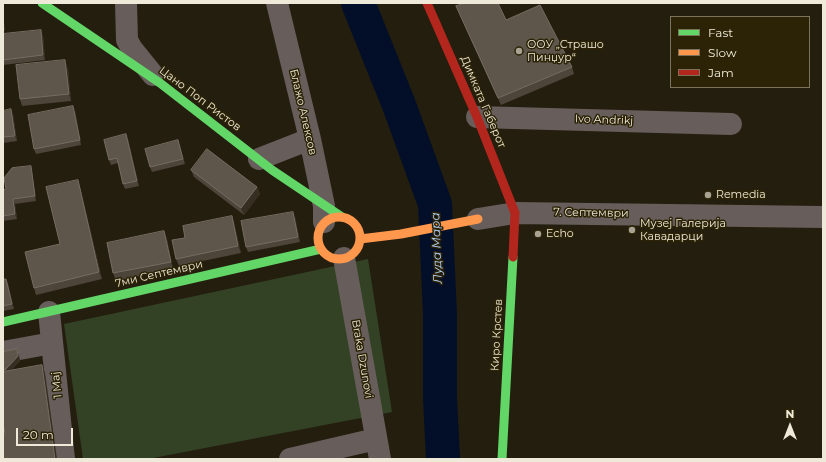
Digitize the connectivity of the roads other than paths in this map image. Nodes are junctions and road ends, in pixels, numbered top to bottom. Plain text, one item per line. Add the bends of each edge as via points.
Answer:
1 (42, 3) edge
2 (126, 3) edge
3 (277, 3) edge
4 (427, 3) edge
5 (160, 82) junction
6 (478, 117) junction
7 (731, 124) dead end
8 (310, 139) junction
9 (259, 160) junction
10 (514, 212) junction
11 (330, 215) junction
12 (823, 217) edge
13 (478, 219) joint
14 (360, 239) junction
15 (321, 249) junction
16 (344, 258) junction
17 (49, 312) junction
18 (3, 322) edge
19 (52, 343) junction
20 (3, 352) edge
21 (378, 449) edge
22 (64, 459) edge
23 (290, 459) edge
24 (502, 459) edge

1 - 5 street, Цано Поп Ристов
2 - 5 street via 127,40
3 - 8 street, Блажо Алексов
4 - 6 street, Димката Габерот
5 - 9 street, Цано Поп Ристов
6 - 7 street, Ivo Andrikj
6 - 10 street, Димката Габерот
8 - 9 street
8 - 11 street, Блажо Алексов
9 - 11 street, Цано Поп Ристов
10 - 12 street, 7. Септември
10 - 13 street, 7. Септември
10 - 24 street, Киро Крстев
11 - 14 street via 351,221 358,230
11 - 15 street via 319,230 318,240
13 - 14 street, 7. Септември
14 - 16 street via 359,246 354,252
15 - 16 street via 331,258
15 - 17 street, 7ми Септември
16 - 21 street, Braka Dzunovi
17 - 18 street, 7ми Септември
17 - 19 street, 1 Maj
19 - 20 street
19 - 22 street, 1 Maj
21 - 23 street

